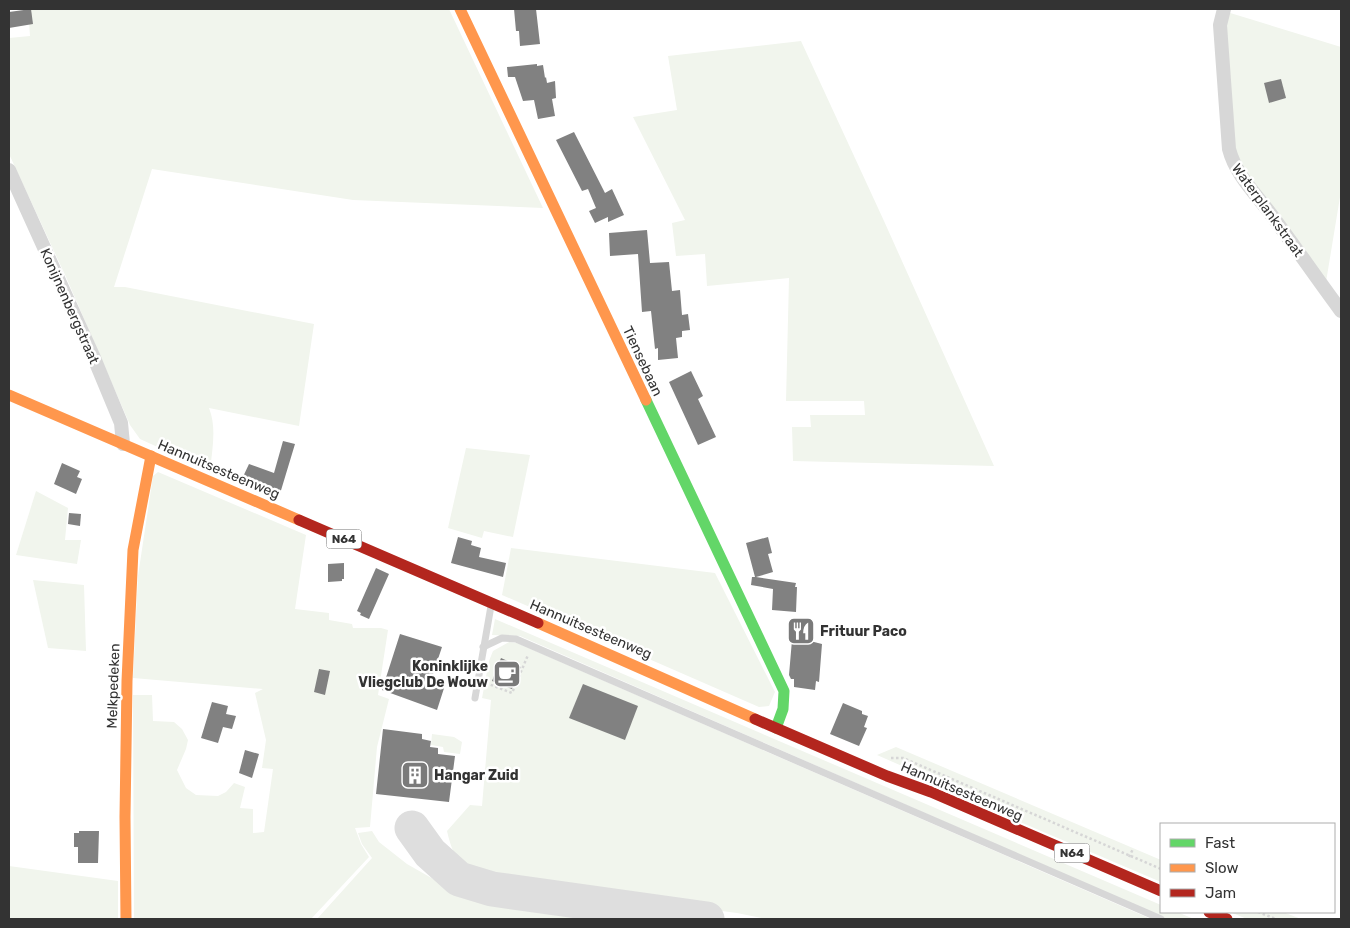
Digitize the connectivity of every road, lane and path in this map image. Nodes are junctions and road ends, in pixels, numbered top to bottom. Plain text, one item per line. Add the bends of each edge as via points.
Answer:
1 (460, 9) edge
2 (1224, 9) edge
3 (9, 170) edge
4 (1341, 311) edge
5 (9, 395) edge
6 (123, 444) junction
7 (150, 456) junction
8 (491, 603) junction
9 (532, 646) junction
10 (483, 647) junction
11 (478, 680) junction
12 (475, 698) dead end
13 (776, 728) junction
14 (1160, 891) edge
15 (1211, 913) edge
16 (1261, 913) edge
17 (126, 919) edge
18 (1161, 919) edge
19 (1226, 919) edge
20 (1276, 919) edge

1 - 13 main road, Tiensebaan via 784,692 783,709
2 - 4 street, Waterplankstraat via 1220,25 1231,157 1246,183
3 - 6 street, Konijnenbergstraat via 101,374 121,423
5 - 6 main road, Hannuitsesteenweg / N64
6 - 7 main road, Hannuitsesteenweg / N64
7 - 8 main road, Hannuitsesteenweg / N64
7 - 17 main road, Melkpedeken via 132,559 127,681
8 - 10 lane
8 - 13 main road, Hannuitsesteenweg / N64
9 - 10 lane via 516,639 502,638
9 - 11 path via 512,693
9 - 18 lane
10 - 11 lane
11 - 12 lane
13 - 14 main road, Hannuitsesteenweg / N64
15 - 19 main road
16 - 20 path

